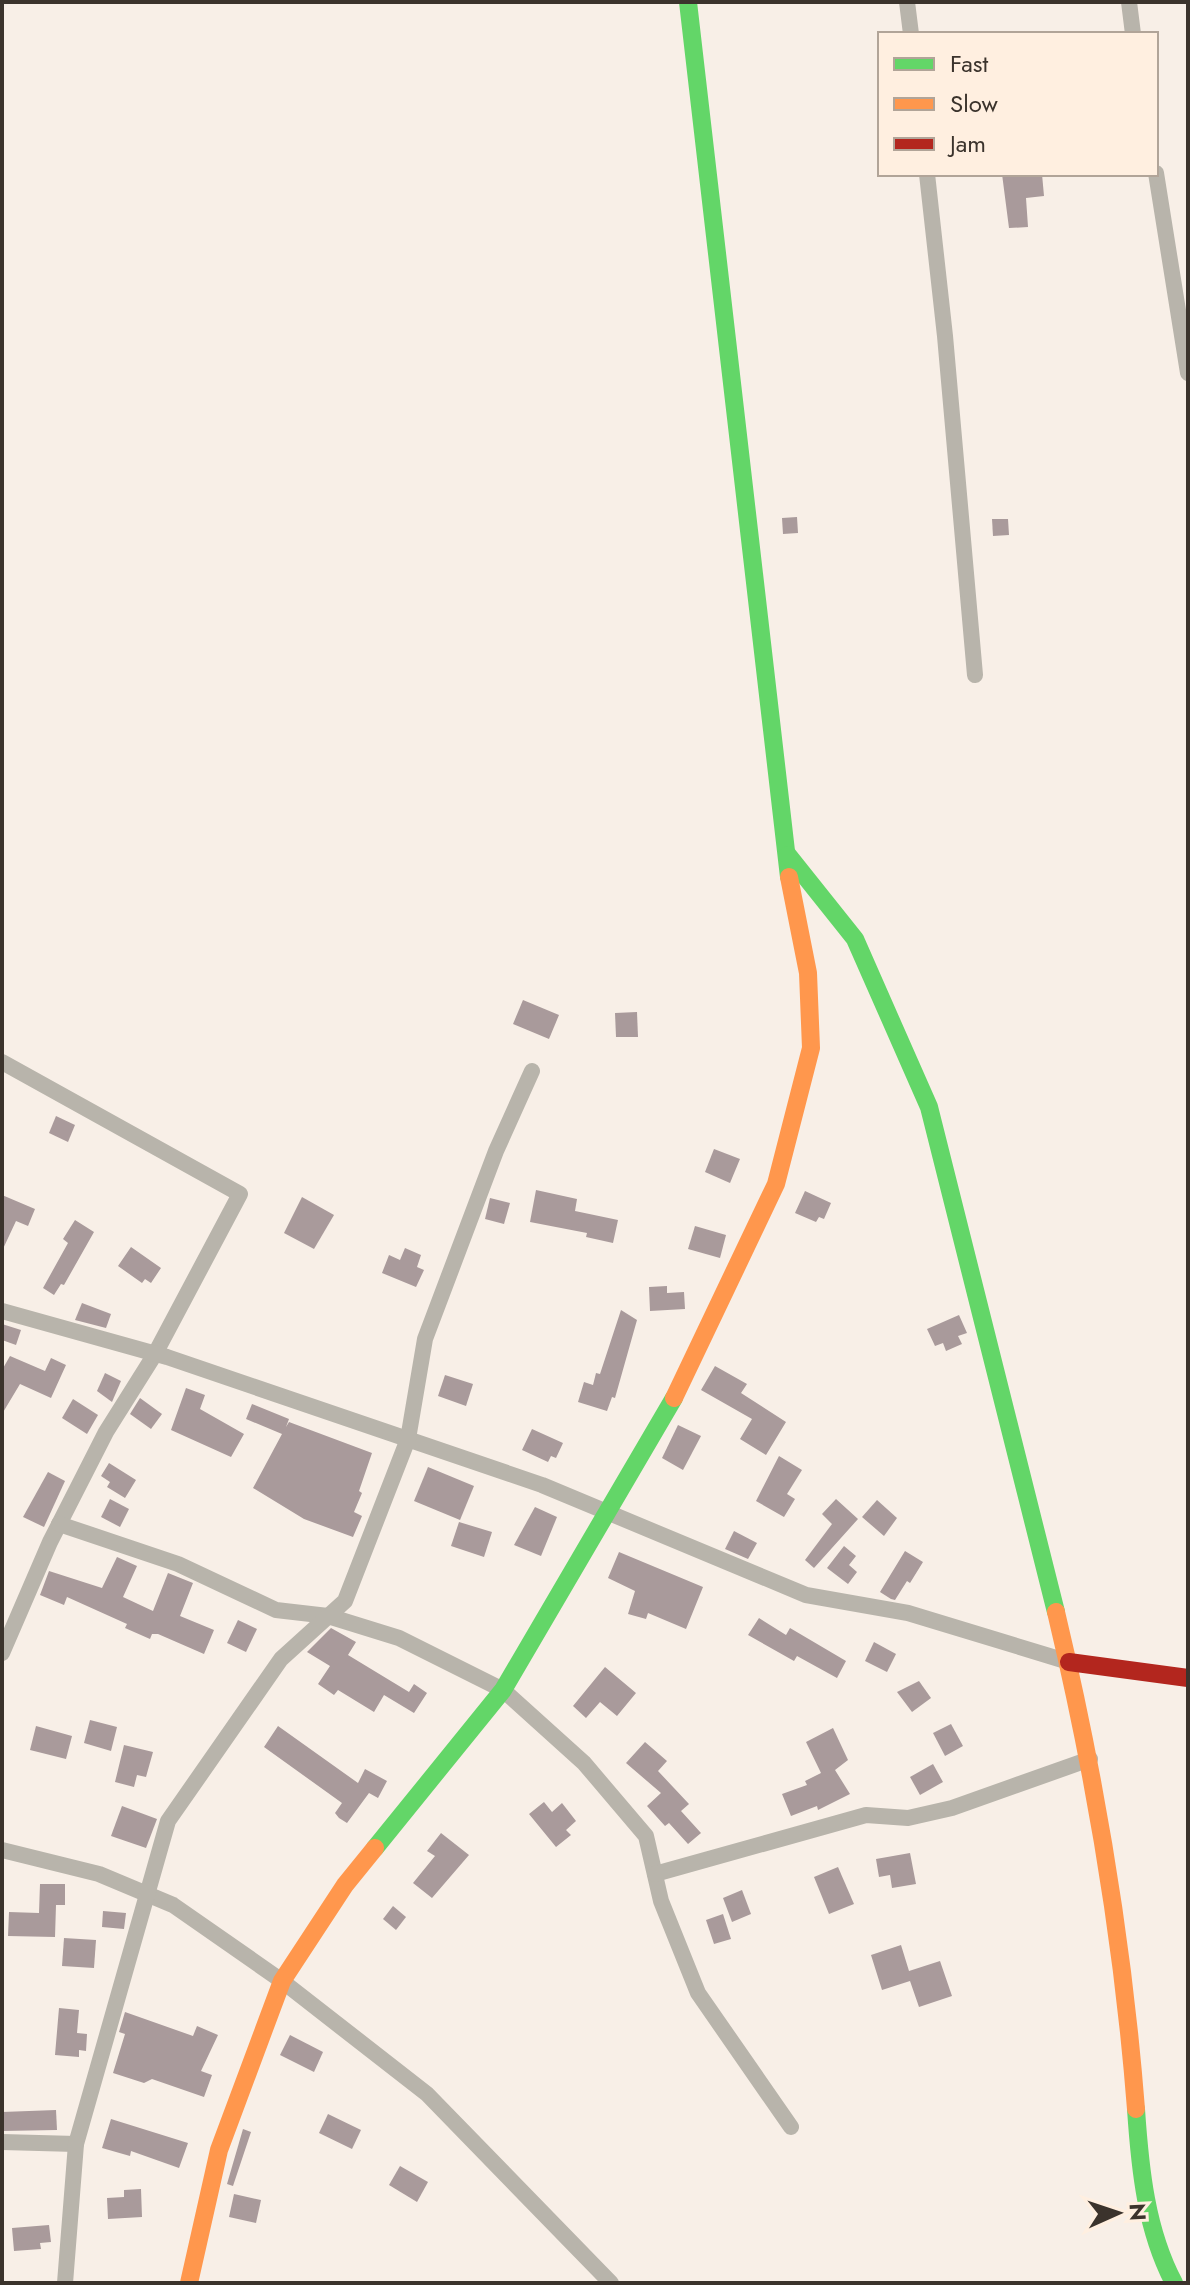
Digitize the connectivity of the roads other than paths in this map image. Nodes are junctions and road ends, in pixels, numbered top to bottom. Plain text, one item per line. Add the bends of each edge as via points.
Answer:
1 (688, 2) edge
2 (907, 2) edge
3 (1129, 2) edge
4 (911, 32) edge
5 (1133, 32) edge
6 (927, 176) edge
7 (1156, 176) edge
8 (1188, 373) edge
9 (975, 675) dead end
10 (784, 850) junction
11 (2, 1062) edge
12 (532, 1071) dead end
13 (2, 1311) edge
14 (155, 1354) junction
15 (408, 1439) junction
16 (607, 1513) junction
17 (59, 1524) junction
18 (328, 1616) junction
19 (2, 1653) edge
20 (1069, 1662) junction
21 (1188, 1678) edge
22 (503, 1690) junction
23 (1090, 1759) junction
24 (2, 1850) edge
25 (655, 1874) junction
26 (145, 1893) junction
27 (282, 1981) junction
28 (791, 2127) dead end
29 (2, 2142) edge
30 (76, 2144) junction
31 (65, 2283) edge
32 (189, 2283) edge
33 (611, 2283) edge
34 (1174, 2283) edge

1 - 10 street
2 - 4 street
3 - 5 street
6 - 9 street
7 - 8 street
10 - 16 street via 808,973 811,1048 776,1184 677,1393
10 - 20 street via 855,939 929,1107
11 - 14 street via 240,1194
12 - 15 street via 425,1339
13 - 14 street
14 - 15 street
14 - 17 street via 106,1432
15 - 16 street
15 - 18 street via 345,1601
16 - 20 street via 806,1595 908,1613
16 - 22 street
17 - 18 street via 178,1564 276,1610
17 - 19 street
18 - 22 street via 399,1638
18 - 26 street via 281,1659 168,1821
20 - 21 street
20 - 23 street
22 - 25 street via 584,1763 646,1836
22 - 27 street via 345,1885
23 - 25 street via 952,1808 908,1818 866,1815
23 - 34 street via 1127,1994 1140,2167 1158,2253
24 - 26 street via 99,1874
25 - 28 street via 698,1993
26 - 27 street via 173,1905
26 - 30 street
27 - 32 street via 219,2150
27 - 33 street via 427,2094
29 - 30 street
30 - 31 street

